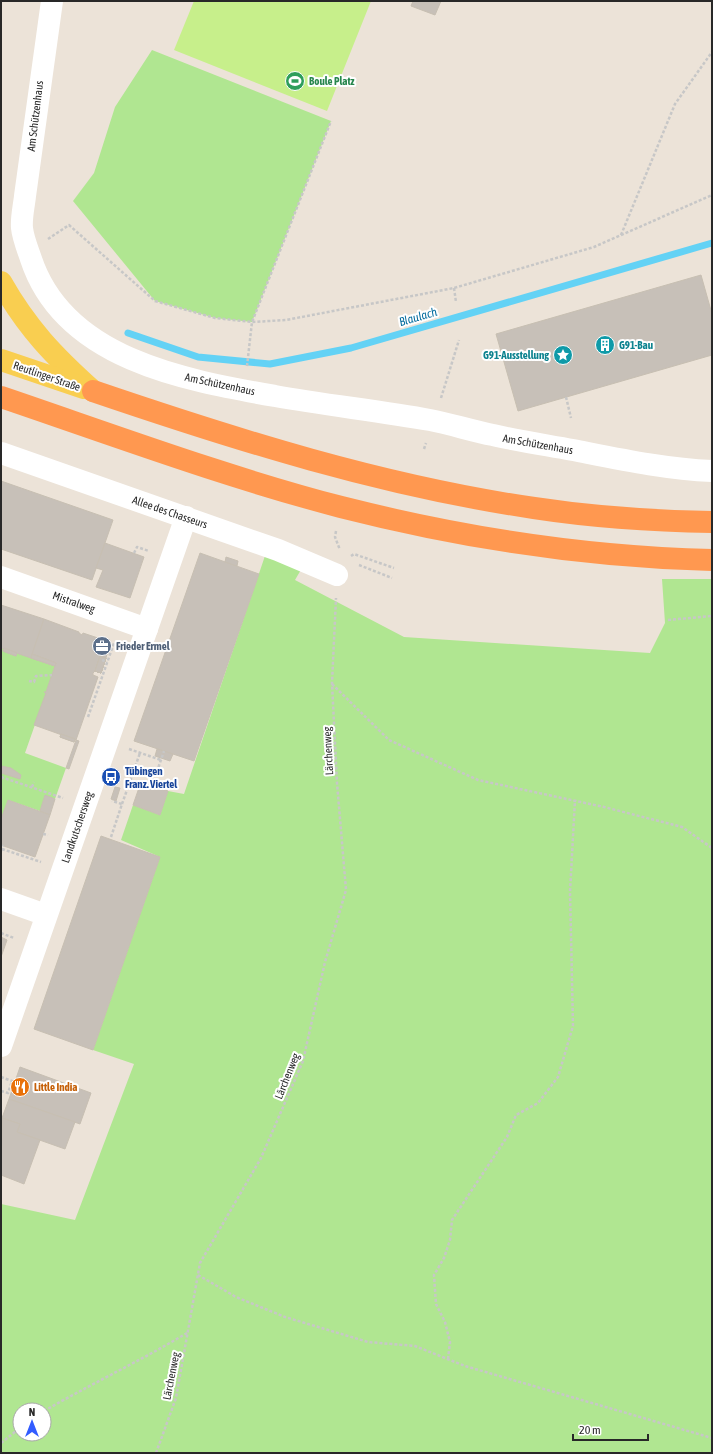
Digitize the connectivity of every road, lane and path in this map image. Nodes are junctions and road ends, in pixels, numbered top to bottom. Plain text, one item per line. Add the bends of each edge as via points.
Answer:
1 (52, 1) edge
2 (712, 52) edge
3 (331, 121) dead end
4 (712, 195) edge
5 (621, 235) junction
6 (28, 251) junction
7 (1, 282) edge
8 (454, 288) junction
9 (456, 302) dead end
10 (252, 322) junction
11 (459, 340) dead end
12 (1, 360) edge
13 (247, 368) dead end
14 (93, 391) junction
15 (1, 397) edge
16 (566, 397) dead end
17 (440, 399) dead end
18 (572, 418) dead end
19 (1, 453) edge
20 (712, 471) edge
21 (186, 517) junction
22 (712, 522) edge
23 (354, 554) dead end
24 (712, 560) edge
25 (358, 564) dead end
26 (394, 568) dead end
27 (337, 576) joint
28 (1, 577) edge
29 (392, 578) dead end
30 (712, 616) edge
31 (122, 620) junction
32 (668, 620) dead end
33 (147, 629) junction
34 (102, 660) dead end
35 (108, 662) junction
36 (52, 675) dead end
37 (29, 681) dead end
38 (332, 683) junction
39 (85, 715) dead end
40 (89, 717) junction
41 (86, 723) dead end
42 (106, 742) junction
43 (164, 751) dead end
44 (140, 753) junction
45 (161, 760) junction
46 (1, 777) edge
47 (34, 782) dead end
48 (152, 786) dead end
49 (32, 787) junction
50 (575, 800) junction
51 (122, 804) dead end
52 (84, 806) junction
53 (43, 834) dead end
54 (48, 835) dead end
55 (3, 845) dead end
56 (712, 848) edge
57 (1, 850) edge
58 (62, 869) junction
59 (1, 899) edge
60 (46, 915) junction
61 (1, 1046) edge
62 (1, 1077) edge
63 (1, 1091) edge
64 (198, 1275) junction
65 (187, 1333) junction
66 (448, 1359) junction
67 (52, 1406) edge
68 (12, 1434) edge
69 (712, 1438) edge
70 (1, 1443) edge
71 (156, 1453) edge

1 - 6 street, Am Schützenhaus via 25,196 22,228
2 - 5 path via 675,104
3 - 10 path
4 - 5 path
5 - 8 path via 594,248
6 - 10 path via 69,226 155,302 215,318
6 - 20 street, Am Schützenhaus via 44,288 73,324 128,358 161,370 230,388 432,420 495,436 661,466
7 - 14 main road via 36,335
8 - 9 path
8 - 10 path via 286,320
10 - 13 path
11 - 17 path
12 - 14 main road, Reutlinger Straße
14 - 22 highway via 294,455 448,493 592,515
15 - 24 highway via 226,473 342,507 454,532 523,544 641,557
16 - 18 path
19 - 21 street, Allee des Chasseurs
21 - 27 street, Allee des Chasseurs via 278,550
21 - 33 street, Landkutschersweg
23 - 26 path
25 - 29 path
27 - 38 path, Lärchenweg
28 - 31 street, Mistralweg
30 - 32 path
31 - 33 street, Mistralweg
31 - 35 path
33 - 42 street, Landkutschersweg
34 - 35 path
35 - 40 path
36 - 37 path via 36,676 34,682
38 - 50 path via 389,740 478,780
38 - 64 path, Lärchenweg via 346,890 325,962 303,1061 261,1158 200,1263
39 - 40 path
40 - 41 path
42 - 44 path
42 - 52 street, Landkutschersweg
43 - 45 path
44 - 45 path
44 - 51 path
45 - 48 path
46 - 49 path
47 - 49 path
49 - 52 path
50 - 56 path via 682,827
50 - 66 path via 570,892 573,1026 558,1077 538,1103 516,1115 507,1137 452,1220 450,1240 444,1258 434,1275 436,1304 445,1322 450,1342
52 - 58 street, Landkutschersweg
53 - 54 path
55 - 57 path
57 - 58 path
58 - 60 street, Landkutschersweg
59 - 60 street
60 - 61 street, Landkutschersweg
62 - 63 path via 14,1082 8,1093
64 - 65 path, Lärchenweg
64 - 66 path via 236,1297 285,1317 368,1342 415,1346
65 - 67 path
65 - 71 path, Lärchenweg via 176,1398
66 - 69 path
68 - 70 path

